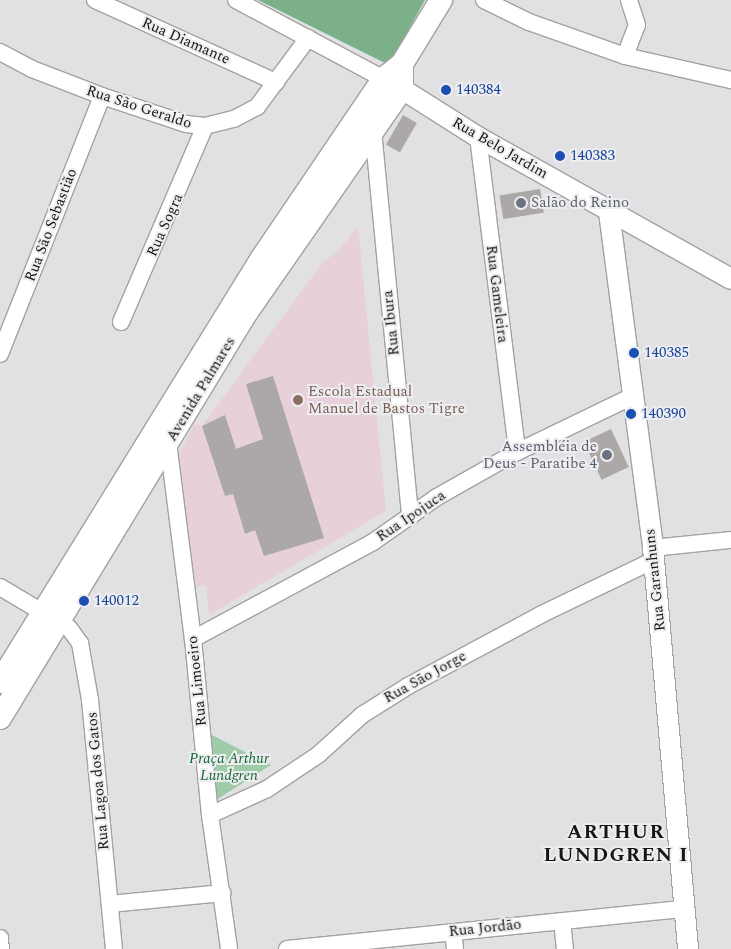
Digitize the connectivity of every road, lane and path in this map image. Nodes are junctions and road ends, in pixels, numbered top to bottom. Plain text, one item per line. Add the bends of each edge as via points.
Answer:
1 (95, 0) edge
2 (236, 0) edge
3 (440, 0) edge
4 (484, 0) edge
5 (629, 0) edge
6 (308, 38) junction
7 (0, 52) edge
8 (625, 56) junction
9 (731, 80) edge
10 (276, 82) junction
11 (392, 84) junction
12 (102, 96) junction
13 (205, 126) junction
14 (373, 130) junction
15 (478, 136) junction
16 (609, 212) junction
17 (731, 279) edge
18 (121, 322) dead end
19 (0, 354) edge
20 (631, 397) junction
21 (168, 442) junction
22 (517, 452) junction
23 (410, 516) junction
24 (731, 540) edge
25 (653, 554) junction
26 (0, 586) edge
27 (51, 617) junction
28 (193, 639) junction
29 (0, 682) edge
30 (0, 718) edge
31 (210, 815) junction
32 (222, 892) junction
33 (110, 904) junction
34 (684, 909) junction
35 (562, 920) junction
36 (453, 932) junction
37 (0, 938) edge
38 (344, 946) edge
39 (2, 949) edge
40 (114, 949) edge
41 (229, 949) edge
42 (287, 949) edge
43 (455, 949) edge
44 (565, 949) edge
45 (688, 949) edge

1 - 10 street, Rua Diamante
2 - 6 street
3 - 11 main road, Avenida Palmares
4 - 8 street via 529,22
5 - 8 street via 637,25
6 - 10 street, Rua São Geraldo
6 - 11 street
7 - 12 street, Rua São Geraldo via 32,69
8 - 9 street
10 - 13 street, Rua São Geraldo via 248,114
11 - 14 main road, Avenida Palmares
11 - 15 street, Rua Belo Jardim
11 - 27 main road, Avenida Palmares via 262,258
12 - 13 street, Rua São Geraldo via 186,124
12 - 19 street, Rua São Sebastião
13 - 18 street, Rua Sogra
14 - 21 main road, Avenida Palmares via 247,312
14 - 23 street, Rua Ibura
15 - 16 street, Rua Belo Jardim
15 - 22 street, Rua Gameleira
16 - 17 street, Rua Belo Jardim
16 - 20 street, Rua Garanhuns
20 - 22 street, Rua Ipojuca
20 - 25 street, Rua Garanhuns
21 - 27 main road, Avenida Palmares
21 - 28 street, Rua Limoeiro
22 - 23 street, Rua Ipojuca
23 - 28 street, Rua Ipojuca via 365,546
24 - 25 street, Rua São Jorge
25 - 31 street, Rua São Jorge via 408,686 362,715 318,755 274,784
25 - 34 street, Rua Garanhuns
26 - 27 street, Rua Lagoa dos Gatos
27 - 29 main road, Avenida Palmares
27 - 30 main road, Avenida Palmares
27 - 33 street, Rua Lagoa dos Gatos via 73,632 84,654
28 - 31 street, Rua Limoeiro
31 - 32 street, Rua Limoeiro
32 - 33 street
32 - 41 street, Rua Limoeiro
33 - 40 street, Rua Lagoa dos Gatos
34 - 35 street, Rua Jordão
34 - 45 street, Rua Garanhuns
35 - 36 street, Rua Jordão
35 - 44 street
36 - 38 street, Rua Jordão
36 - 43 street
37 - 39 street
38 - 42 street, Rua Jordão

